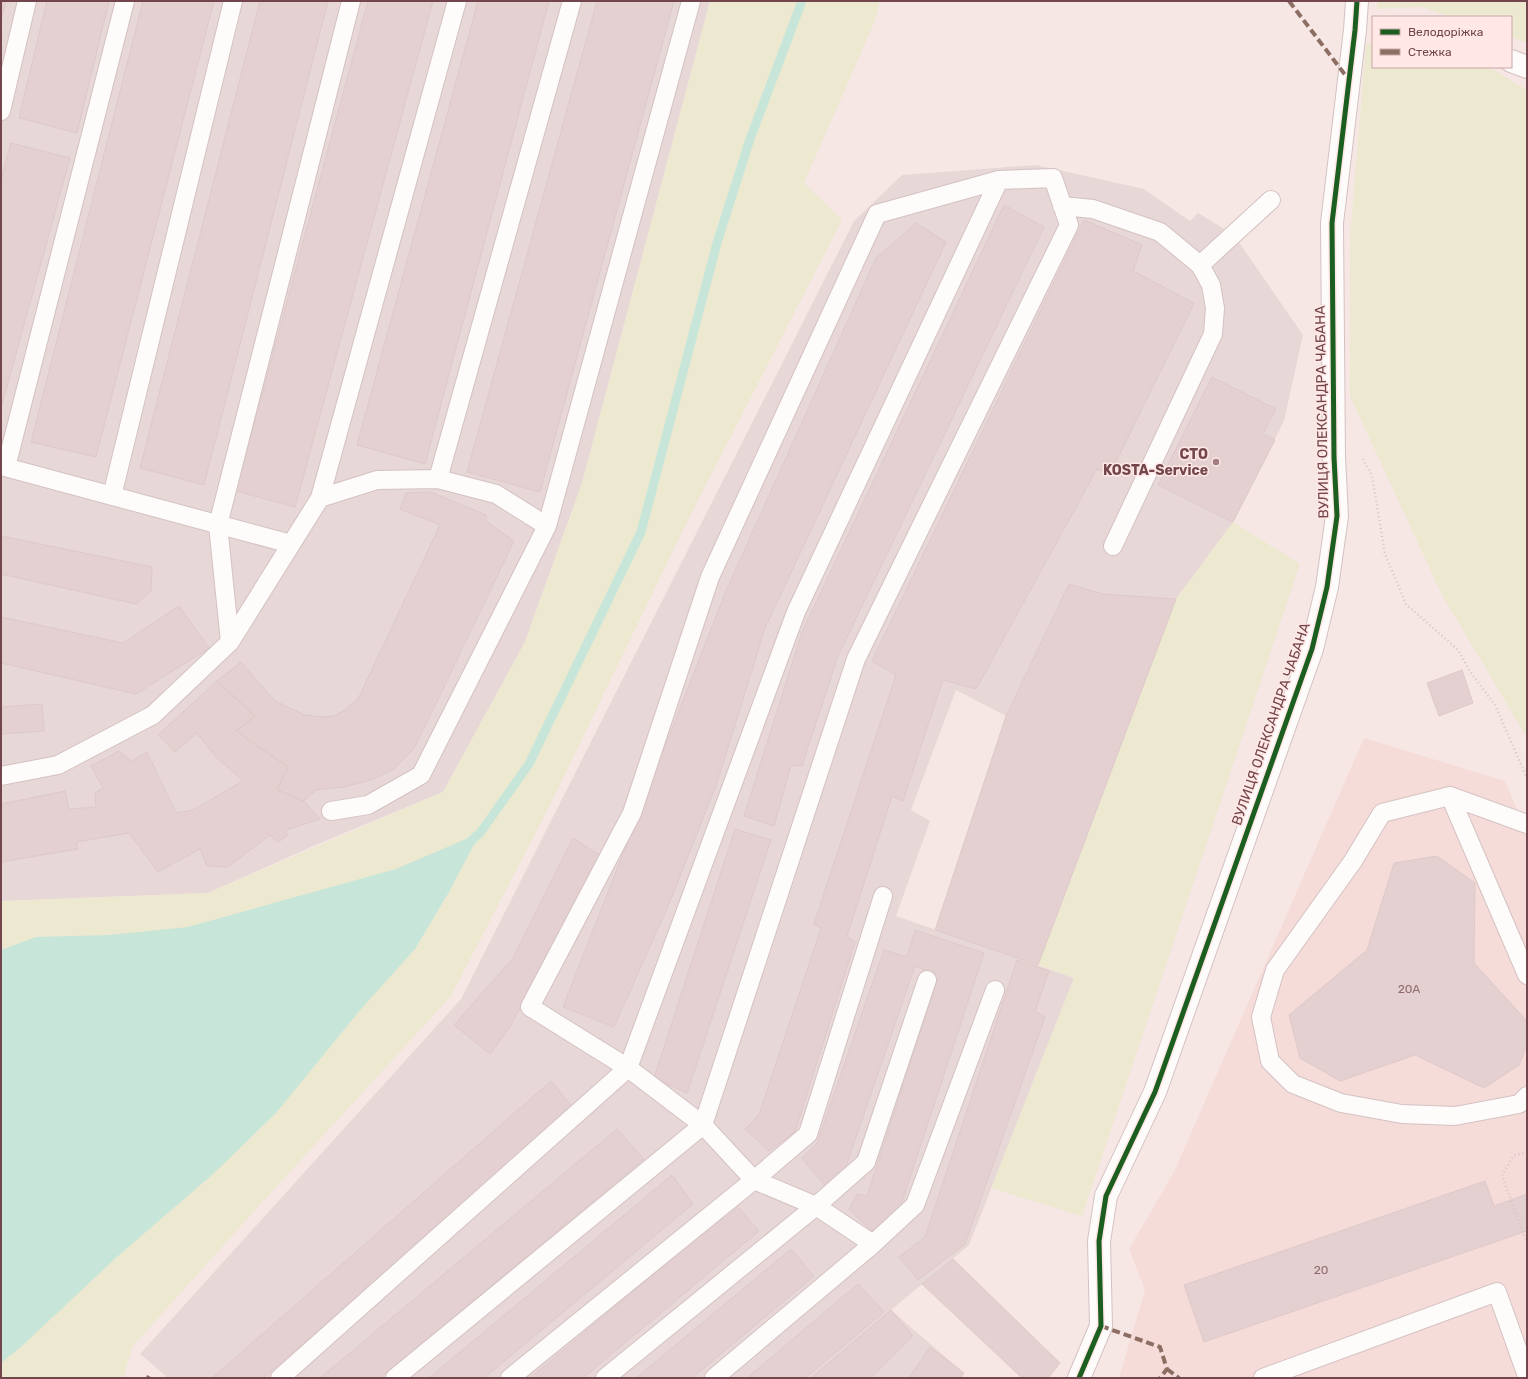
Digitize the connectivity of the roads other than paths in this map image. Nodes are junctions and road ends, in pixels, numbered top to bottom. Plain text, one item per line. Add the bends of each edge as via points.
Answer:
1 (27, 1) edge
2 (126, 1) edge
3 (233, 1) edge
4 (351, 1) edge
5 (457, 1) edge
6 (572, 1) edge
7 (691, 1) edge
8 (1357, 1) edge
9 (1364, 29) edge
10 (1512, 61) edge
11 (1527, 67) edge
12 (1, 110) edge
13 (1000, 180) junction
14 (1271, 200) dead end
15 (1062, 206) junction
16 (1200, 265) junction
17 (3, 466) edge
18 (438, 479) junction
19 (112, 496) junction
20 (320, 498) junction
21 (218, 525) junction
22 (547, 526) junction
23 (291, 544) junction
24 (1113, 546) dead end
25 (230, 642) junction
26 (1, 776) edge
27 (1450, 796) junction
28 (331, 811) dead end
29 (1527, 824) edge
30 (883, 896) dead end
31 (1527, 975) edge
32 (926, 980) dead end
33 (995, 990) dead end
34 (628, 1068) junction
35 (1527, 1096) edge
36 (703, 1125) junction
37 (754, 1180) junction
38 (816, 1206) junction
39 (873, 1244) junction
40 (1527, 1376) edge
41 (280, 1378) edge
42 (395, 1378) edge
43 (510, 1378) edge
44 (605, 1378) edge
45 (714, 1378) edge
46 (1079, 1378) edge
47 (1263, 1378) edge

1 - 12 lane
2 - 17 lane
3 - 19 lane
4 - 21 lane
5 - 20 lane
6 - 18 lane
7 - 22 lane
8 - 9 street, ВУЛИЦЯ ОЛЕКСАНДРА ЧАБАНА
9 - 46 street, ВУЛИЦЯ ОЛЕКСАНДРА ЧАБАНА via 1332,223 1337,516 1327,587 1312,649 1155,1092 1106,1196 1099,1240 1101,1326
10 - 11 street
13 - 15 lane via 1052,178
13 - 34 lane via 796,612
13 - 34 lane via 877,214 710,577 632,813 530,1007
14 - 16 lane
15 - 16 lane via 1093,208 1160,232
15 - 36 lane via 1069,225 856,659
16 - 24 lane via 1211,285 1215,308 1213,334
17 - 19 lane
18 - 20 lane via 377,480
18 - 22 lane via 496,494
19 - 21 lane
20 - 23 lane
21 - 23 lane
21 - 25 lane
22 - 28 lane via 421,775 368,805
23 - 25 lane
25 - 26 lane via 153,715 58,765
27 - 29 lane
27 - 31 lane
27 - 35 lane via 1382,813 1353,861 1275,970 1261,1017 1270,1061 1292,1084 1341,1103 1402,1114 1455,1116 1519,1104
30 - 37 lane via 808,1134
32 - 38 lane via 866,1162
33 - 39 lane via 915,1205
34 - 36 lane
34 - 41 lane
36 - 37 lane
36 - 42 lane
37 - 38 lane
37 - 43 lane
38 - 39 lane
38 - 44 lane
39 - 45 lane
40 - 47 lane via 1497,1292

